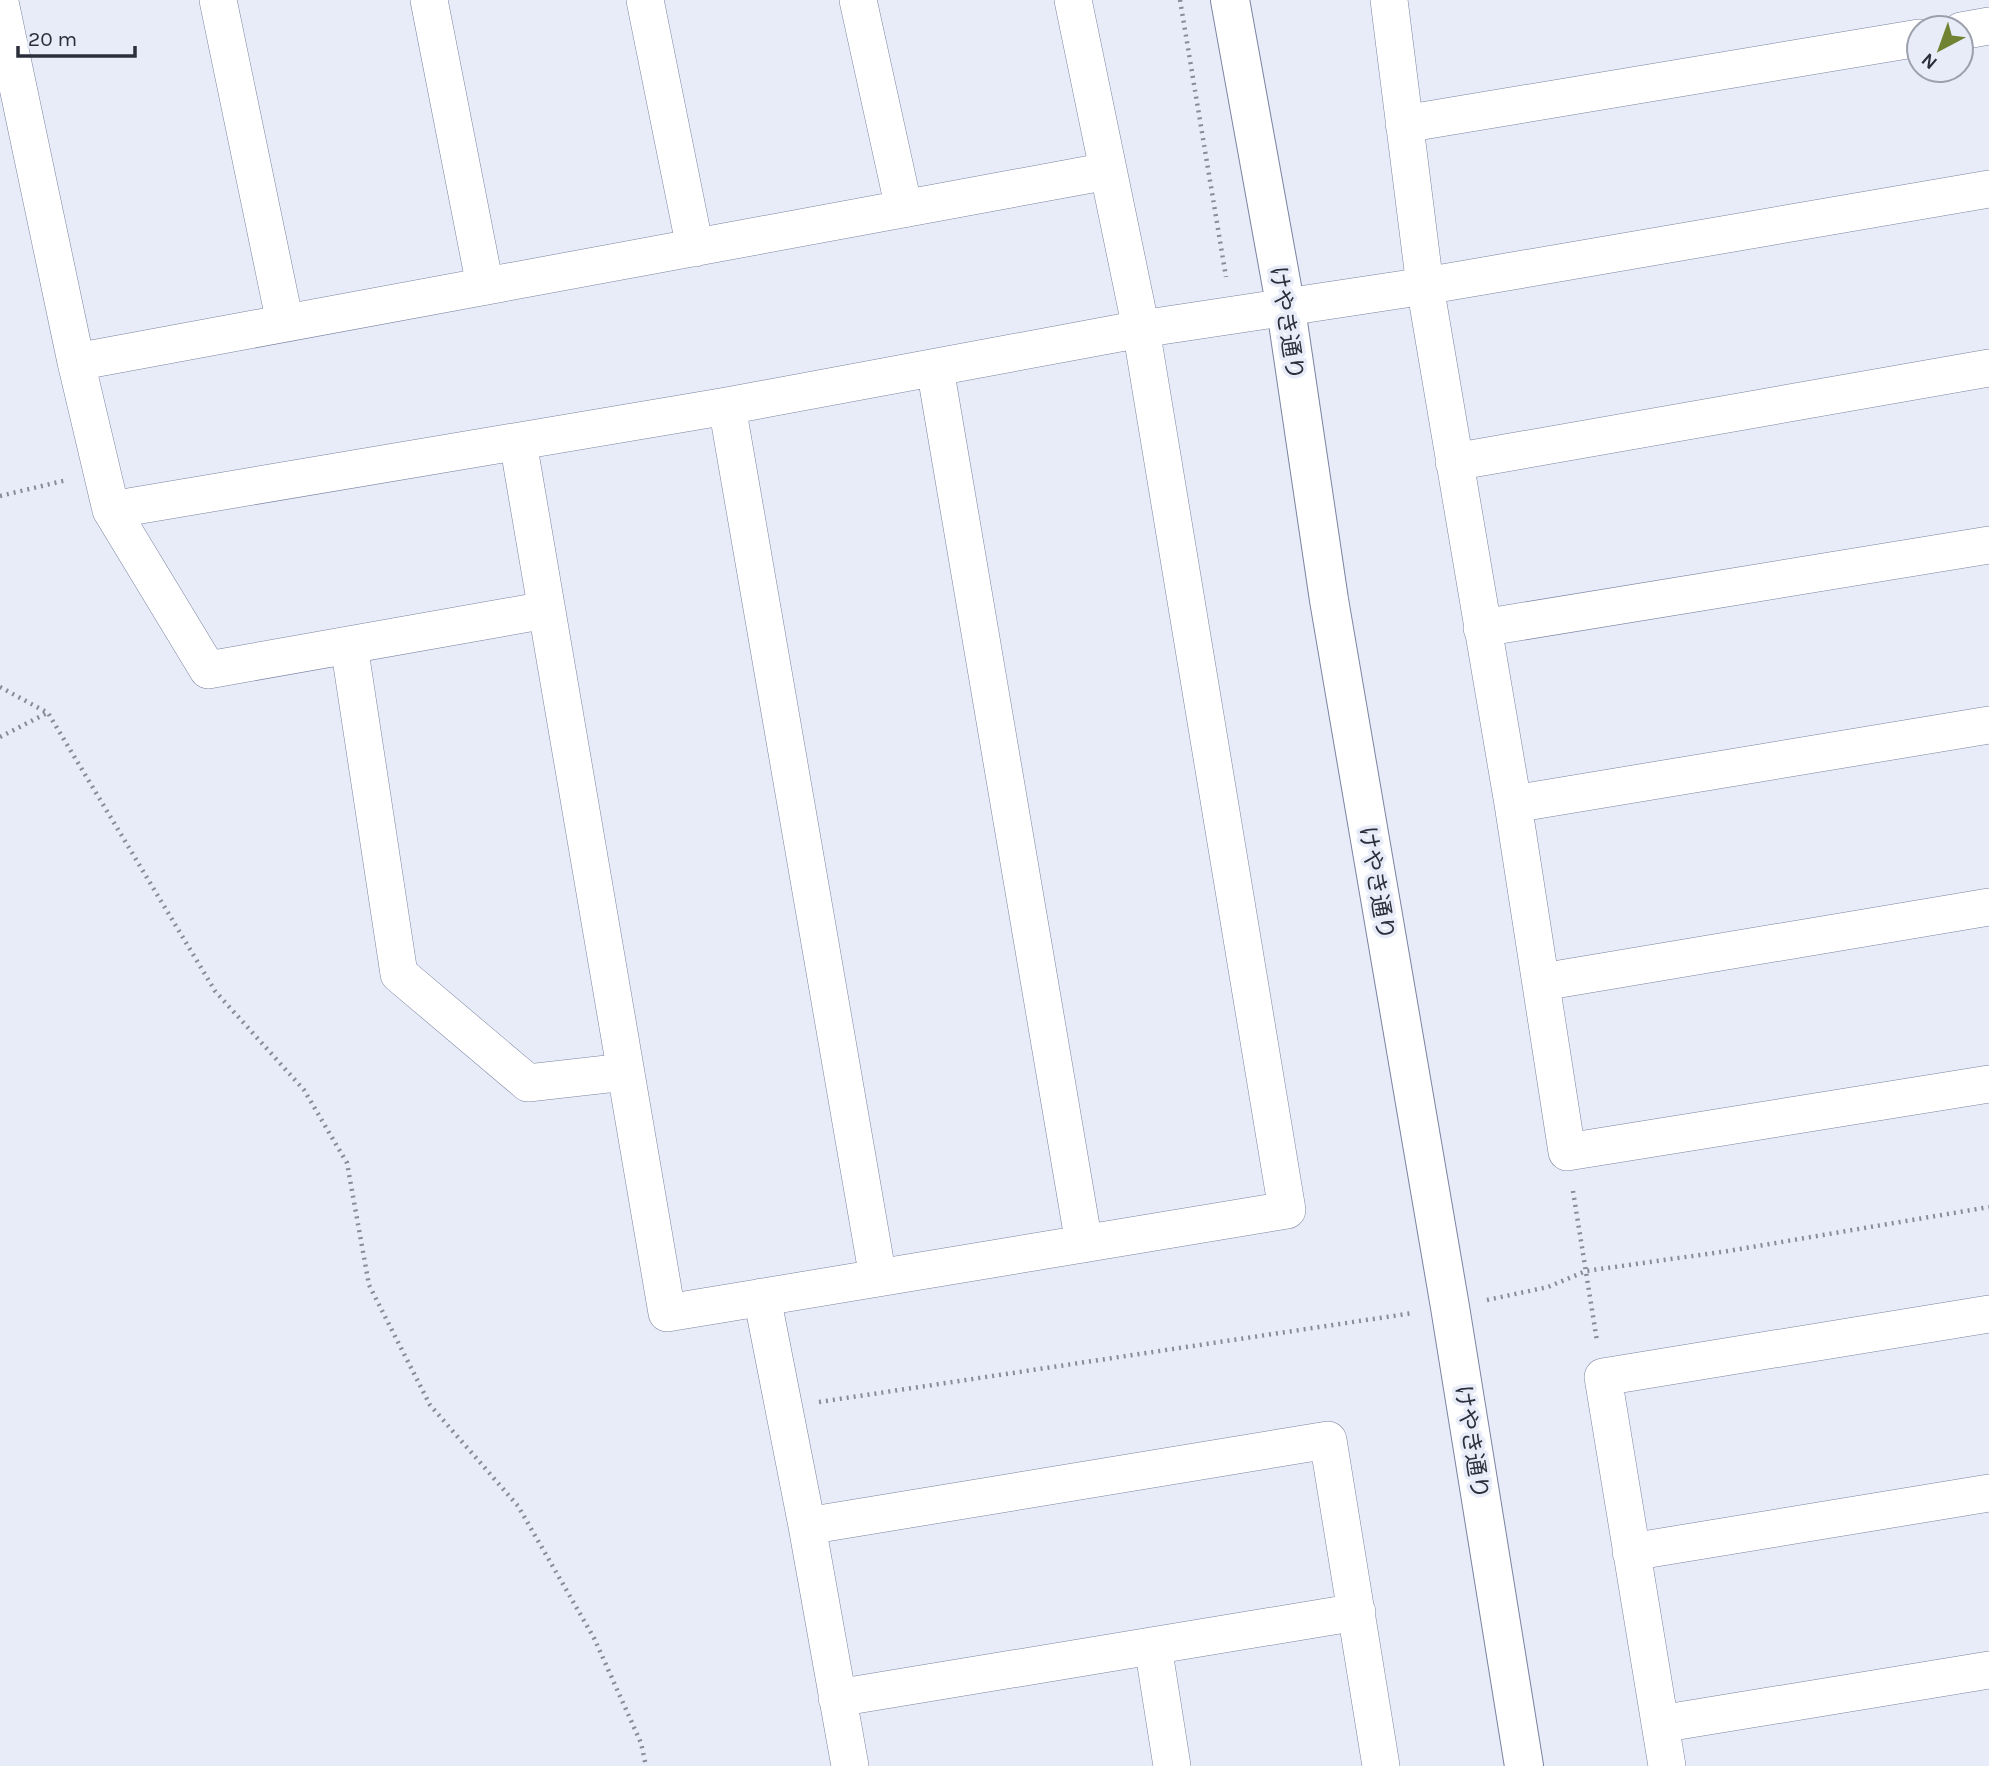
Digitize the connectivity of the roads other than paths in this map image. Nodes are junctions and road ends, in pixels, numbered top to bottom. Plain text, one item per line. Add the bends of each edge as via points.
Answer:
1 (218, 0) edge
2 (429, 0) edge
3 (645, 0) edge
4 (859, 0) edge
5 (1073, 0) edge
6 (1230, 0) edge
7 (1389, 0) edge
8 (0, 2) edge
9 (1905, 40) edge
10 (1404, 124) junction
11 (1108, 171) junction
12 (1989, 189) edge
13 (904, 209) junction
14 (695, 248) junction
15 (485, 286) junction
16 (1425, 286) junction
17 (1286, 309) junction
18 (285, 323) junction
19 (1142, 330) junction
20 (76, 362) junction
21 (935, 368) junction
22 (1989, 368) edge
23 (727, 406) junction
24 (518, 442) junction
25 (1454, 462) junction
26 (111, 510) junction
27 (1989, 545) edge
28 (546, 610) junction
29 (1482, 628) junction
30 (349, 645) junction
31 (1989, 725) edge
32 (1513, 804) junction
33 (1989, 907) edge
34 (1542, 982) junction
35 (625, 1072) junction
36 (1989, 1084) edge
37 (1084, 1244) junction
38 (878, 1278) junction
39 (762, 1297) junction
40 (1989, 1314) edge
41 (1989, 1493) edge
42 (807, 1526) junction
43 (1631, 1552) junction
44 (1357, 1612) junction
45 (1153, 1646) junction
46 (1989, 1670) edge
47 (836, 1698) junction
48 (1660, 1724) junction
49 (850, 1766) edge
50 (1172, 1766) edge
51 (1381, 1766) edge
52 (1524, 1766) edge
53 (1667, 1766) edge

1 - 18 street
2 - 15 street
3 - 14 street
4 - 13 street
5 - 11 street
6 - 17 street, けやき通り
7 - 10 street
8 - 20 street
9 - 10 street
10 - 16 street
11 - 13 street
11 - 19 street
12 - 16 street
13 - 14 street
14 - 15 street
15 - 18 street
16 - 17 street
16 - 25 street
17 - 19 street
17 - 52 street, けやき通り via 1329,600
18 - 20 street
19 - 21 street
19 - 37 street via 1287,1210
20 - 26 street
21 - 23 street
21 - 37 street
22 - 25 street
23 - 24 street
23 - 38 street
24 - 26 street
24 - 28 street
25 - 29 street
26 - 30 street via 208,670
27 - 29 street
28 - 30 street
28 - 35 street
29 - 32 street
30 - 35 street via 398,974 528,1083
31 - 32 street
32 - 34 street
33 - 34 street
34 - 36 street via 1567,1152
35 - 39 street via 667,1313
37 - 38 street
38 - 39 street
39 - 42 street
40 - 43 street via 1603,1377
41 - 43 street
42 - 44 street via 1328,1440
42 - 47 street
43 - 48 street
44 - 45 street
44 - 51 street
45 - 47 street
45 - 50 street
46 - 48 street
47 - 49 street
48 - 53 street

